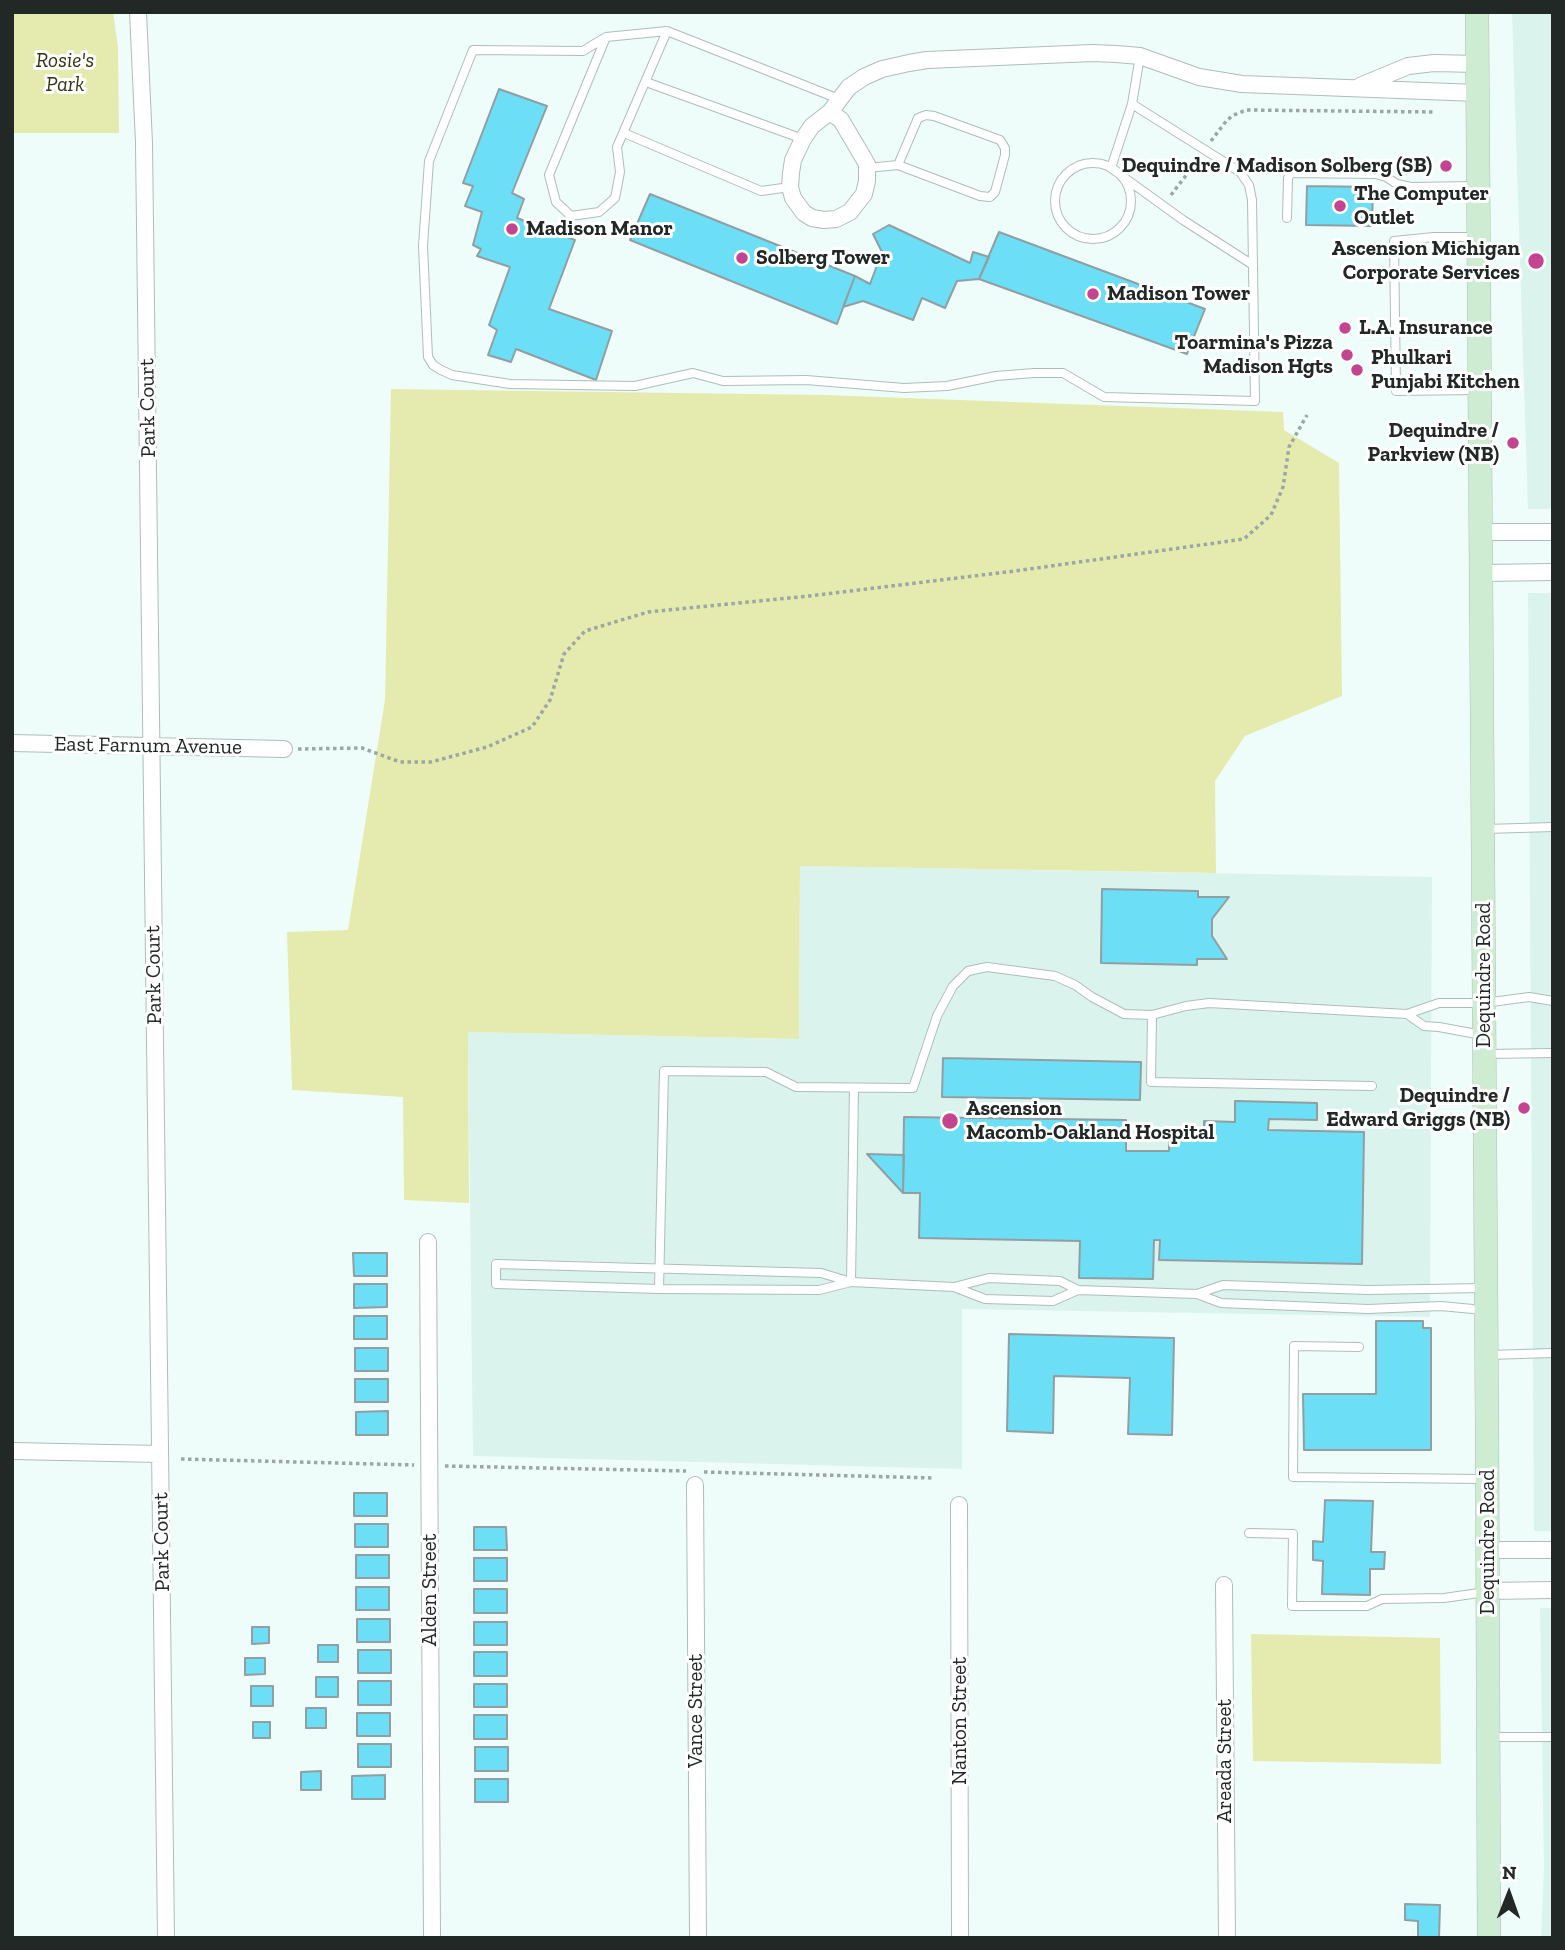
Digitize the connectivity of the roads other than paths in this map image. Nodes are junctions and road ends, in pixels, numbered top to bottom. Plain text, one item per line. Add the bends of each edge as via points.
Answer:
1 (138, 12) edge
2 (1477, 12) edge
3 (667, 31) junction
4 (606, 37) junction
5 (1140, 56) junction
6 (1477, 64) junction
7 (646, 82) junction
8 (1354, 88) junction
9 (1477, 93) junction
10 (1132, 104) junction
11 (835, 106) junction
12 (624, 133) junction
13 (803, 139) junction
14 (898, 165) junction
15 (867, 168) junction
16 (1111, 168) junction
17 (1478, 186) junction
18 (790, 187) junction
19 (1287, 218) dead end
20 (1479, 237) junction
21 (1253, 265) junction
22 (1480, 390) junction
23 (1481, 532) junction
24 (1553, 532) edge
25 (1553, 572) edge
26 (1481, 573) junction
27 (12, 743) edge
28 (152, 746) junction
29 (284, 750) road end
30 (1553, 828) edge
31 (1483, 829) junction
32 (1553, 1001) edge
33 (1484, 1003) junction
34 (1407, 1014) junction
35 (1152, 1015) junction
36 (1484, 1045) junction
37 (1553, 1053) edge
38 (1372, 1086) dead end
39 (854, 1088) junction
40 (428, 1242) dead end
41 (660, 1268) junction
42 (851, 1282) junction
43 (954, 1287) junction
44 (659, 1289) junction
45 (1078, 1290) junction
46 (1197, 1294) junction
47 (1486, 1300) junction
48 (1359, 1347) dead end
49 (1553, 1353) edge
50 (1486, 1355) junction
51 (12, 1451) edge
52 (160, 1454) junction
53 (1487, 1479) junction
54 (695, 1485) dead end
55 (959, 1505) dead end
56 (1249, 1533) dead end
57 (1488, 1550) junction
58 (1553, 1550) edge
59 (1224, 1585) dead end
60 (1553, 1590) edge
61 (1488, 1591) junction
62 (1488, 1737) junction
63 (1553, 1737) edge
64 (166, 1938) edge
65 (432, 1938) edge
66 (698, 1938) edge
67 (960, 1938) edge
68 (1227, 1938) edge
69 (1489, 1938) edge

1 - 28 street, Park Court via 144,143
2 - 6 main road, Dequindre Road
3 - 4 lane
3 - 7 lane
3 - 11 lane
4 - 12 lane via 549,175 556,202 571,216 599,212 615,198 620,172 617,147
4 - 21 lane via 583,51 473,50 429,161 423,246 428,357 441,370 510,384 635,386 693,373 723,381 806,380 904,388 1063,373 1104,397 1255,401
5 - 8 street via 1221,82
5 - 10 lane
5 - 11 street via 1093,53 927,60 864,77 849,87
6 - 8 street via 1408,66
6 - 9 main road, Dequindre Road
7 - 12 lane
7 - 13 lane
8 - 9 street
9 - 17 main road, Dequindre Road
10 - 16 lane
10 - 21 lane via 1240,172 1252,200
11 - 13 street
11 - 15 street
12 - 18 lane via 761,191
13 - 18 street via 793,160
14 - 14 lane via 918,118 926,115 1000,140 1005,148 990,197
14 - 15 lane
15 - 18 street via 859,203 836,219 804,213
16 - 16 lane via 1086,164 1064,177 1055,200 1057,213 1073,233 1098,239 1121,228 1128,217 1130,192
16 - 21 lane
17 - 19 lane via 1410,187 1376,174 1292,173
17 - 20 main road, Dequindre Road
20 - 22 main road, Dequindre Road
20 - 22 lane via 1394,241 1396,391
22 - 23 main road, Dequindre Road
23 - 24 street
23 - 26 main road, Dequindre Road
25 - 26 street
26 - 31 main road, Dequindre Road
27 - 28 street, East Farnum Avenue
28 - 29 street, East Farnum Avenue
28 - 52 street, Park Court
30 - 31 lane
31 - 33 main road, Dequindre Road
32 - 33 lane via 1529,997
33 - 34 lane via 1439,1003
33 - 36 main road, Dequindre Road
34 - 35 lane via 1209,1003
34 - 36 lane via 1424,1026 1439,1027
35 - 38 lane via 1151,1082
35 - 39 lane via 1124,1014 1055,976 987,967 968,971 953,986 937,1016 913,1088
36 - 37 lane
36 - 47 main road, Dequindre Road
39 - 41 lane via 796,1087 766,1072 664,1071
39 - 42 lane
40 - 65 street, Alden Street
41 - 42 lane via 821,1273
41 - 44 lane
41 - 44 lane via 496,1264 496,1284
42 - 43 lane
42 - 44 lane via 819,1290
43 - 45 lane via 989,1278 1060,1282
43 - 45 lane via 985,1299 1053,1301
45 - 46 lane
46 - 47 lane via 1223,1284
46 - 47 lane via 1221,1304 1368,1309
47 - 50 main road, Dequindre Road
48 - 53 lane via 1294,1346 1293,1477
49 - 50 lane
50 - 53 main road, Dequindre Road
51 - 52 street
52 - 64 street, Park Court
53 - 57 main road, Dequindre Road
54 - 66 street, Vance Street
55 - 67 street, Nanton Street
56 - 61 lane via 1293,1534 1292,1606 1367,1606 1382,1599 1444,1598
57 - 58 street
57 - 61 main road, Dequindre Road
59 - 68 street, Areada Street
60 - 61 street
61 - 62 main road, Dequindre Road
62 - 63 lane
62 - 69 main road, Dequindre Road

